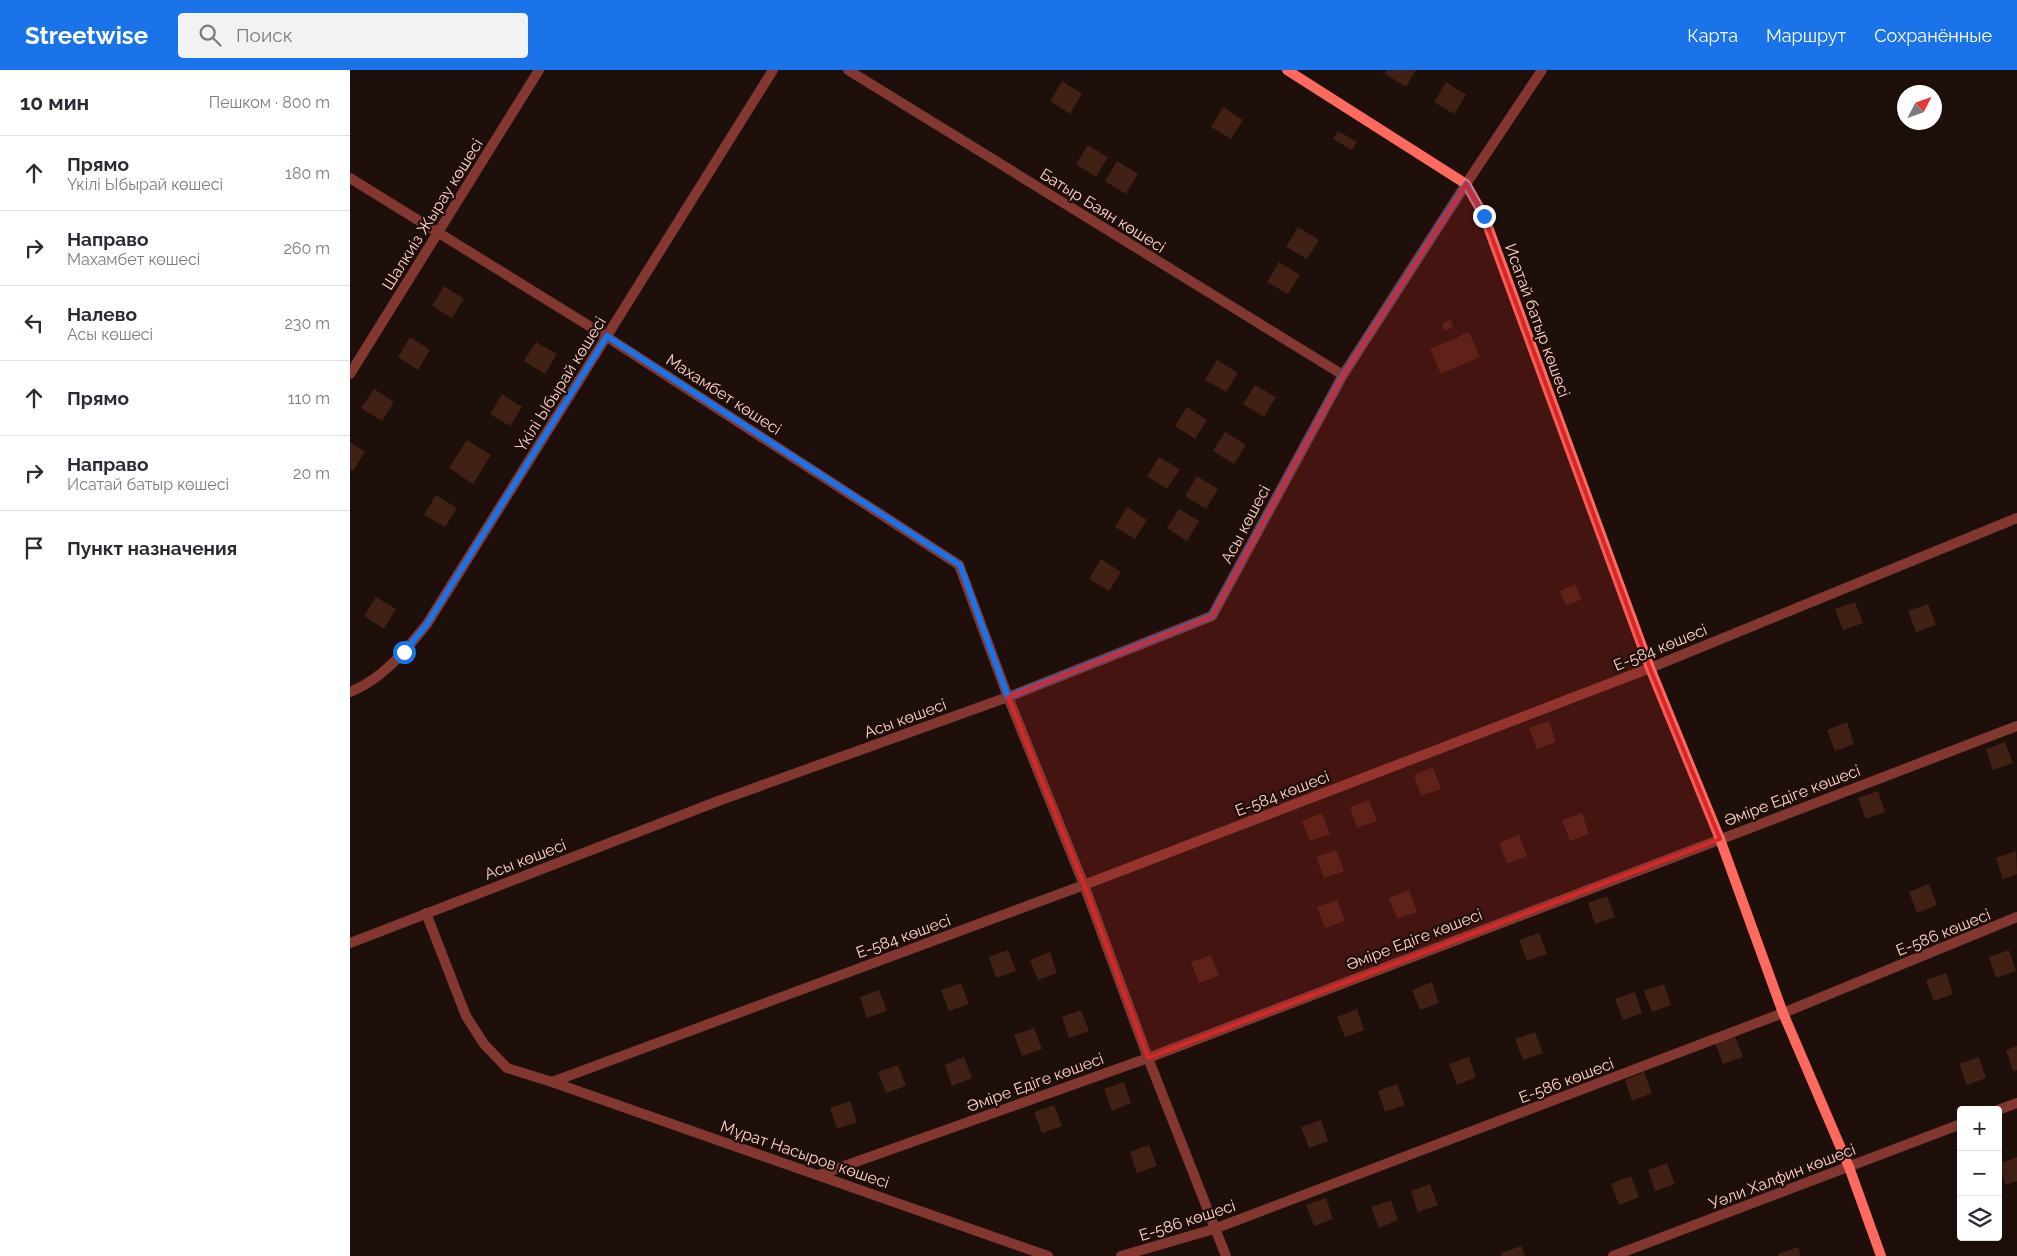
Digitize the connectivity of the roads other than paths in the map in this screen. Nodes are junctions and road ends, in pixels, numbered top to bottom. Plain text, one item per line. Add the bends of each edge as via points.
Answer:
1 (539, 70) edge
2 (773, 70) edge
3 (848, 70) edge
4 (1287, 70) edge
5 (1542, 70) edge
6 (350, 178) edge
7 (1466, 184) junction
8 (438, 231) junction
9 (607, 336) junction
10 (350, 374) edge
11 (1343, 375) junction
12 (2017, 518) edge
13 (1650, 668) junction
14 (350, 692) edge
15 (1008, 697) junction
16 (2017, 726) edge
17 (1720, 839) junction
18 (1084, 884) junction
19 (426, 913) junction
20 (2017, 917) edge
21 (350, 943) edge
22 (1783, 1013) junction
23 (1148, 1058) junction
24 (552, 1082) junction
25 (2017, 1103) edge
26 (2002, 1109) edge
27 (1957, 1126) edge
28 (1849, 1167) junction
29 (819, 1175) junction
30 (1214, 1229) junction
31 (1048, 1256) edge
32 (1121, 1256) edge
33 (1226, 1256) edge
34 (1613, 1256) edge
35 (1880, 1256) edge

1 - 8 street, Шалкиіз Жырау көшесі
2 - 9 street, Үкілі Ыбырай көшесі
3 - 11 street, Батыр Баян көшесі
4 - 7 street, Исатай батыр көшесі
5 - 7 street, Асы көшесі
6 - 8 street, Махамбет көшесі
7 - 11 street, Асы көшесі
7 - 13 street, Исатай батыр көшесі via 1484,216
8 - 9 street, Махамбет көшесі
8 - 10 street, Шалкиіз Жырау көшесі
9 - 14 street, Үкілі Ыбырай көшесі via 427,624 383,673
9 - 15 street, Махамбет көшесі via 960,565
11 - 15 street, Асы көшесі via 1212,616
12 - 13 street, Е-584 көшесі
13 - 17 street, Исатай батыр көшесі
13 - 18 street, Е-584 көшесі
15 - 18 street, Махамбет көшесі
15 - 19 street, Асы көшесі via 721,800
16 - 17 street, Әміре Едіге көшесі
17 - 22 street, Исатай батыр көшесі
17 - 23 street, Әміре Едіге көшесі
18 - 23 street, Махамбет көшесі
18 - 24 street, Е-584 көшесі
19 - 21 street, Асы көшесі
19 - 24 street, Мұрат Насыров көшесі via 466,1016 484,1044 508,1068
20 - 22 street, Е-586 көшесі
22 - 28 street, Исатай батыр көшесі
22 - 30 street, Е-586 көшесі
23 - 29 street, Әміре Едіге көшесі
23 - 30 street, Махамбет көшесі
24 - 29 street, Мұрат Насыров көшесі
25 - 26 street
27 - 28 street, Уәли Халфин көшесі
28 - 34 street, Уәли Халфин көшесі
28 - 35 street, Исатай батыр көшесі
29 - 31 street, Мұрат Насыров көшесі
30 - 32 street, Е-586 көшесі
30 - 33 street, Махамбет көшесі

